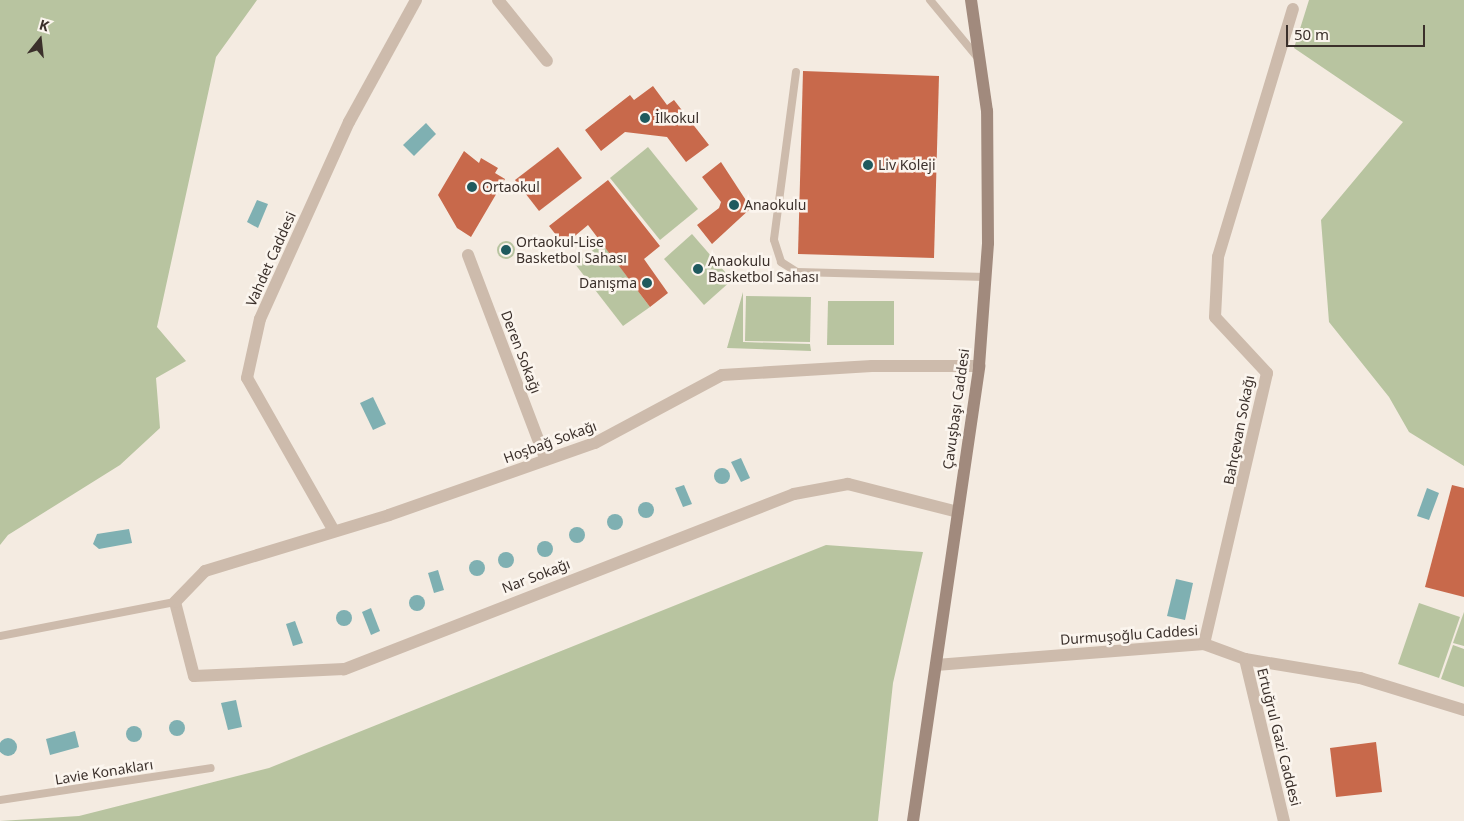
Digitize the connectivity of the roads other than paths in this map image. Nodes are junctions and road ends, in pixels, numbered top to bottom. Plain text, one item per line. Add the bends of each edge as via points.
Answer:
1 (416, 0) edge
2 (498, 0) edge
3 (930, 0) edge
4 (971, 0) edge
5 (1293, 9) dead end
6 (979, 59) junction
7 (547, 61) dead end
8 (796, 72) dead end
9 (468, 255) dead end
10 (986, 277) junction
11 (979, 366) junction
12 (546, 460) junction
13 (958, 512) junction
14 (334, 532) junction
15 (175, 602) junction
16 (0, 636) edge
17 (1204, 644) junction
18 (1244, 659) junction
19 (936, 665) junction
20 (1464, 710) edge
21 (211, 768) dead end
22 (0, 800) edge
23 (913, 821) edge
24 (1284, 821) edge

1 - 14 street, Vahdet Caddesi via 350,122 264,310 248,378
2 - 7 street
3 - 6 lane
4 - 6 main road, Çavuşbaşı Caddesi
5 - 17 street, Bahçevan Sokağı via 1218,257 1215,317 1267,373
6 - 10 main road, Çavuşbaşı Caddesi via 987,111
8 - 10 lane via 774,240 781,262 798,272
9 - 12 street, Deren Sokağı
10 - 11 main road, Çavuşbaşı Caddesi
11 - 12 street, Hoşbağ Sokağı via 872,366 722,375 595,443
11 - 13 main road, Çavuşbaşı Caddesi
12 - 14 street, Hoşbağ Sokağı
13 - 15 street, Nar Sokağı via 848,484 794,494 344,669 194,676
13 - 19 main road, Çavuşbaşı Caddesi
14 - 15 street, Hoşbağ Sokağı via 205,571
15 - 16 lane
17 - 18 street, Durmuşoğlu Caddesi
17 - 19 street, Durmuşoğlu Caddesi
18 - 20 street, Durmuşoğlu Caddesi via 1360,678
18 - 24 street, Ertuğrul Gazi Caddesi
19 - 23 main road, Çavuşbaşı Caddesi
21 - 22 lane, Lavie Konakları

